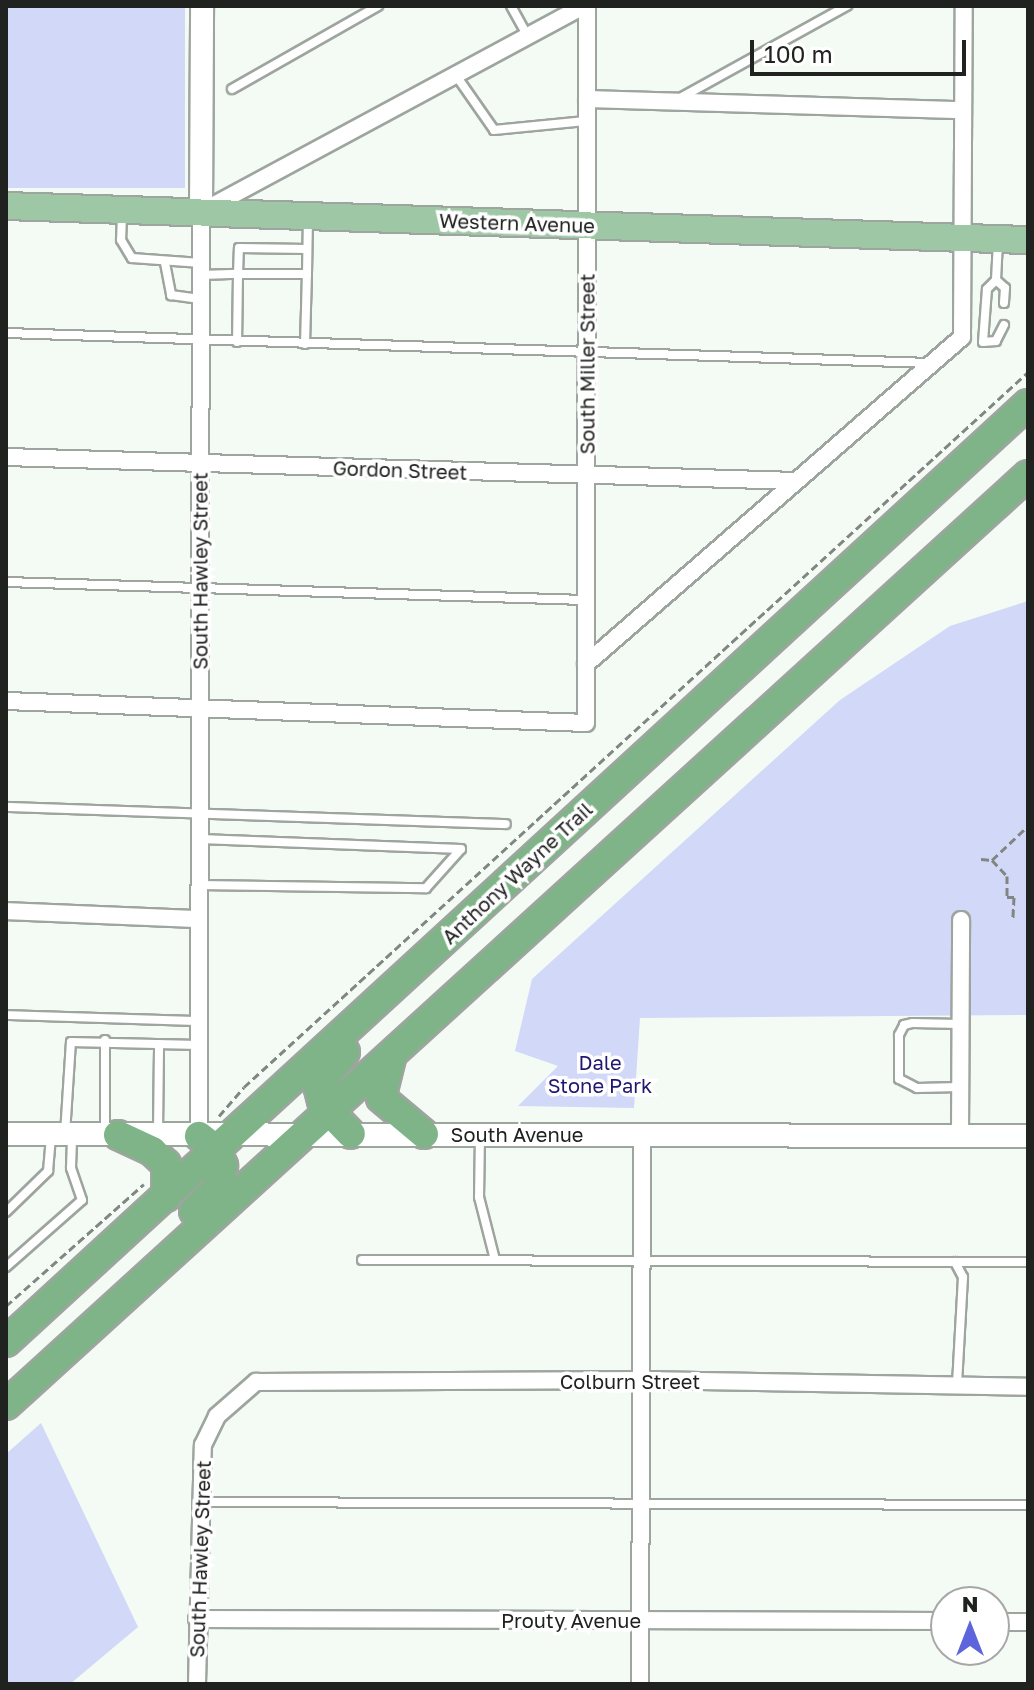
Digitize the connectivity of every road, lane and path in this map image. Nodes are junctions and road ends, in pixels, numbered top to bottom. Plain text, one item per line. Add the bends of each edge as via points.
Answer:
1 (202, 6) edge
2 (378, 6) edge
3 (511, 6) edge
4 (585, 6) edge
5 (847, 6) edge
6 (964, 6) edge
7 (527, 35) junction
8 (455, 74) junction
9 (232, 89) dead end
10 (587, 99) junction
11 (671, 102) junction
12 (963, 110) junction
13 (587, 121) junction
14 (6, 206) edge
15 (122, 210) junction
16 (201, 212) junction
17 (308, 216) junction
18 (587, 225) junction
19 (963, 238) junction
20 (998, 239) junction
21 (1028, 240) edge
22 (307, 249) junction
23 (165, 263) junction
24 (201, 269) junction
25 (238, 274) junction
26 (307, 274) junction
27 (996, 280) junction
28 (201, 299) junction
29 (1004, 303) dead end
30 (1004, 325) dead end
31 (6, 333) edge
32 (962, 337) junction
33 (201, 341) junction
34 (237, 342) junction
35 (983, 342) junction
36 (305, 344) junction
37 (587, 353) junction
38 (932, 363) junction
39 (1028, 372) edge
40 (1028, 404) edge
41 (6, 457) edge
42 (200, 463) junction
43 (587, 475) junction
44 (1028, 475) edge
45 (794, 481) junction
46 (6, 582) edge
47 (200, 589) junction
48 (586, 600) junction
49 (586, 664) junction
50 (6, 701) edge
51 (200, 708) junction
52 (6, 807) edge
53 (200, 814) junction
54 (506, 824) dead end
55 (1028, 826) edge
56 (199, 839) junction
57 (981, 859) dead end
58 (992, 860) junction
59 (199, 885) junction
60 (6, 911) edge
61 (199, 919) junction
62 (1013, 919) dead end
63 (961, 920) dead end
64 (418, 964) junction
65 (6, 1015) edge
66 (199, 1021) junction
67 (961, 1024) junction
68 (105, 1040) junction
69 (159, 1044) junction
70 (199, 1045) junction
71 (392, 1055) junction
72 (960, 1087) junction
73 (329, 1113) junction
74 (642, 1132) junction
75 (6, 1134) edge
76 (217, 1134) junction
77 (306, 1134) junction
78 (351, 1134) junction
79 (424, 1134) junction
80 (960, 1134) junction
81 (63, 1135) junction
82 (112, 1135) junction
83 (158, 1135) junction
84 (480, 1135) junction
85 (1028, 1136) edge
86 (158, 1189) junction
87 (6, 1212) edge
88 (642, 1259) junction
89 (362, 1260) dead end
90 (495, 1260) junction
91 (955, 1262) junction
92 (1028, 1262) edge
93 (6, 1267) edge
94 (6, 1306) edge
95 (81, 1336) junction
96 (6, 1342) edge
97 (641, 1380) junction
98 (957, 1386) junction
99 (1028, 1387) edge
100 (237, 1397) joint
101 (6, 1405) edge
102 (641, 1501) junction
103 (200, 1502) junction
104 (1028, 1505) edge
105 (197, 1619) junction
106 (640, 1620) junction
107 (930, 1621) edge
108 (197, 1684) edge
109 (640, 1684) edge

1 - 16 street, South Hawley Street
2 - 9 lane
3 - 7 lane
4 - 7 street
4 - 10 street, South Miller Street
5 - 11 lane
6 - 12 street
7 - 8 street
8 - 13 lane via 494,130
8 - 16 street
10 - 11 street
10 - 13 street, South Miller Street
11 - 12 street
12 - 19 street
13 - 18 street, South Miller Street
14 - 15 main road, Western Avenue
15 - 16 main road, Western Avenue
15 - 23 lane via 124,251 144,262
16 - 17 main road, Western Avenue
16 - 24 street, South Hawley Street
17 - 18 main road, Western Avenue
17 - 22 lane
18 - 19 main road, Western Avenue
18 - 37 street, South Miller Street
19 - 20 main road, Western Avenue
19 - 32 street
20 - 21 main road, Western Avenue
20 - 27 lane
22 - 25 lane via 239,248
22 - 26 lane
23 - 24 lane
23 - 28 lane via 171,295
24 - 25 lane
24 - 28 street, South Hawley Street
25 - 26 lane
25 - 34 lane
26 - 36 lane
27 - 29 lane via 1005,288
27 - 35 lane via 987,289
28 - 33 street, South Hawley Street
30 - 35 lane via 996,341
31 - 33 lane
32 - 35 lane
32 - 38 street
33 - 34 lane
33 - 42 street, South Hawley Street
34 - 36 lane
36 - 37 lane
37 - 38 lane
37 - 43 street, South Miller Street
38 - 45 street
39 - 76 path
40 - 64 highway, Anthony Wayne Trail
41 - 42 street, Gordon Street
42 - 43 street, Gordon Street
42 - 47 street, South Hawley Street
43 - 45 street, Gordon Street
43 - 48 street, South Miller Street
44 - 71 highway
45 - 49 street
46 - 47 lane
47 - 48 lane
47 - 51 street, South Hawley Street
48 - 49 street, South Miller Street
49 - 51 street, South Miller Street via 586,723
50 - 51 street
51 - 53 street, South Hawley Street
52 - 53 lane
53 - 54 lane
53 - 56 street, South Hawley Street
55 - 58 path
56 - 59 street, South Hawley Street
56 - 59 lane via 461,849 426,888
57 - 58 path
58 - 62 path via 1007,876 1007,897 1014,897
59 - 61 street, South Hawley Street
60 - 61 street
61 - 66 street, South Hawley Street
63 - 67 street
64 - 73 highway via 405,996 328,1068 318,1085
64 - 76 highway, Anthony Wayne Trail
65 - 66 lane
66 - 70 street, South Hawley Street
67 - 72 street
67 - 72 lane via 913,1023 904,1025 899,1035 899,1079 917,1088
68 - 69 lane
68 - 81 lane via 78,1038 66,1048
68 - 82 lane
69 - 70 lane
69 - 83 lane
70 - 76 street, South Hawley Street
71 - 73 highway
71 - 79 highway via 381,1081 381,1098
72 - 80 street
73 - 77 highway
73 - 78 highway
74 - 80 street, South Avenue
74 - 84 street, South Avenue
74 - 88 street
75 - 81 street, South Avenue
76 - 77 street, South Avenue
76 - 83 street, South Avenue
76 - 86 highway, Anthony Wayne Trail
76 - 95 highway via 223,1166 217,1189 134,1266
77 - 78 street, South Avenue
77 - 95 highway
78 - 79 street, South Avenue
79 - 84 street, South Avenue
80 - 85 street, South Avenue
81 - 82 street, South Avenue
81 - 87 lane via 48,1171
81 - 93 lane via 82,1200
82 - 83 street, South Avenue
82 - 86 highway via 152,1151 166,1164
84 - 90 lane via 479,1197
86 - 94 path
86 - 96 highway, Anthony Wayne Trail
88 - 90 lane
88 - 91 lane
88 - 97 street
89 - 90 lane
91 - 92 lane
91 - 98 lane via 963,1277
95 - 101 highway
97 - 98 street, Colburn Street
97 - 100 street, Colburn Street via 280,1379 256,1382
97 - 102 street
98 - 99 street, Colburn Street
100 - 103 street, South Hawley Street via 217,1416 203,1445
102 - 103 lane
102 - 104 lane
102 - 106 street
103 - 105 street, South Hawley Street
105 - 106 street, Prouty Avenue
105 - 108 street, South Hawley Street
106 - 107 street, Prouty Avenue
106 - 109 street

